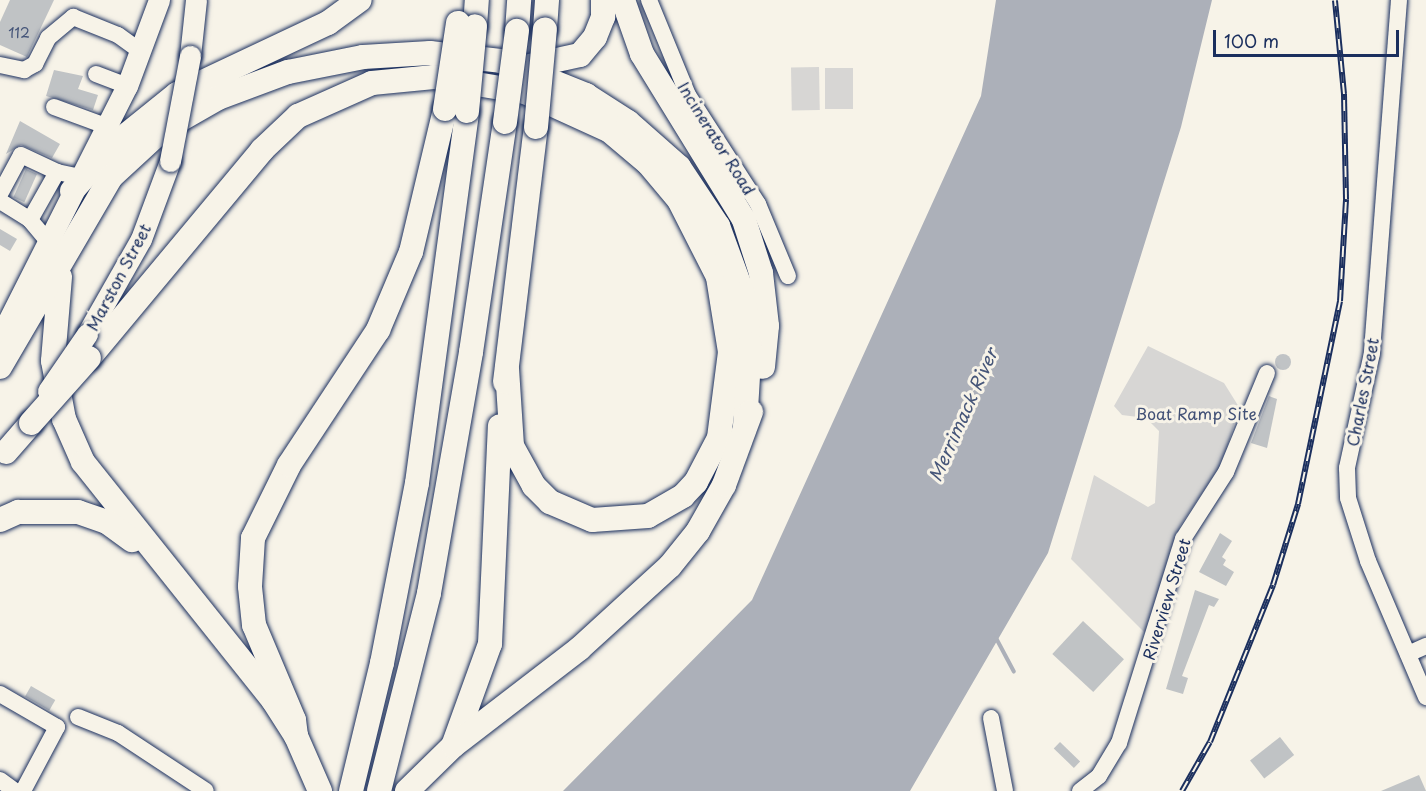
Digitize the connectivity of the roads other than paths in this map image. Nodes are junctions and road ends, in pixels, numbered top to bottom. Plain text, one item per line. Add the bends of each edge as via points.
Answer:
1 (149, 0) edge
2 (159, 0) edge
3 (196, 0) edge
4 (360, 0) edge
5 (477, 0) edge
6 (519, 0) edge
7 (547, 0) edge
8 (603, 0) edge
9 (623, 0) edge
10 (649, 0) edge
11 (1399, 0) edge
12 (465, 16) edge
13 (144, 46) junction
14 (0, 65) edge
15 (523, 67) junction
16 (96, 74) dead end
17 (126, 86) junction
18 (54, 107) dead end
19 (456, 110) junction
20 (106, 126) junction
21 (57, 172) junction
22 (76, 184) junction
23 (0, 194) edge
24 (0, 201) edge
25 (30, 220) junction
26 (46, 239) junction
27 (72, 244) junction
28 (788, 276) dead end
29 (0, 337) edge
30 (88, 346) junction
31 (0, 367) edge
32 (507, 368) junction
33 (1267, 373) dead end
34 (745, 426) junction
35 (3, 456) edge
36 (0, 520) edge
37 (157, 559) junction
38 (1426, 646) edge
39 (1408, 654) junction
40 (0, 694) edge
41 (1426, 698) edge
42 (78, 717) dead end
43 (991, 718) dead end
44 (297, 736) junction
45 (453, 746) junction
46 (0, 780) edge
47 (15, 791) edge
48 (23, 791) edge
49 (206, 791) edge
50 (320, 791) edge
51 (351, 791) edge
52 (379, 791) edge
53 (407, 791) edge
54 (1005, 791) edge
55 (1080, 791) edge

1 - 13 main road
2 - 13 main road
3 - 30 main road, Marston Street, bridge via 190,56 170,161 141,239
4 - 22 highway via 328,23 177,94 110,148
5 - 12 highway
6 - 52 highway, bridge via 471,352 429,593
7 - 32 highway, bridge
8 - 15 highway via 603,17 595,38 580,55 557,64
9 - 34 highway via 642,54 744,219 761,273 767,326 763,372
10 - 28 street, Incinerator Road via 688,95 758,204
11 - 39 street, Charles Street via 1372,353 1347,468 1348,498 1362,544
12 - 19 highway, bridge
13 - 14 street via 73,16 48,38 35,64 24,70
13 - 17 main road
15 - 27 highway via 463,56 391,54 319,64 257,82 196,109 127,160 99,194
15 - 34 highway via 586,95 628,122 667,153 707,206 743,294 750,344
16 - 17 street
17 - 20 main road
18 - 20 street
19 - 44 highway via 411,252 378,330 289,465 253,538 250,586 254,625
19 - 51 highway via 419,472 382,663
20 - 22 main road
21 - 22 street
21 - 23 street via 21,155
21 - 25 street
22 - 26 main road
24 - 25 street
25 - 26 street
26 - 29 main road
27 - 31 highway
27 - 37 highway via 56,288 52,327 53,361 64,419 83,462
30 - 32 highway via 291,122 323,102 372,83 434,77 525,92 610,131 648,163 679,200 718,277 730,333 724,420 714,452 696,482 656,513 629,520 592,520 550,502 534,486 512,446
30 - 35 highway, bridge
32 - 45 highway via 490,644
33 - 55 street, Riverview Street via 1230,464 1183,539 1116,750 1099,776
34 - 45 highway via 718,494 688,545 662,575 579,650
36 - 37 highway via 18,512 78,512 107,522
37 - 44 highway via 273,700
38 - 39 street
39 - 41 street, Charles Street
40 - 48 street via 57,727
42 - 49 street via 118,733
43 - 54 street
44 - 50 highway
45 - 53 highway
46 - 47 street

